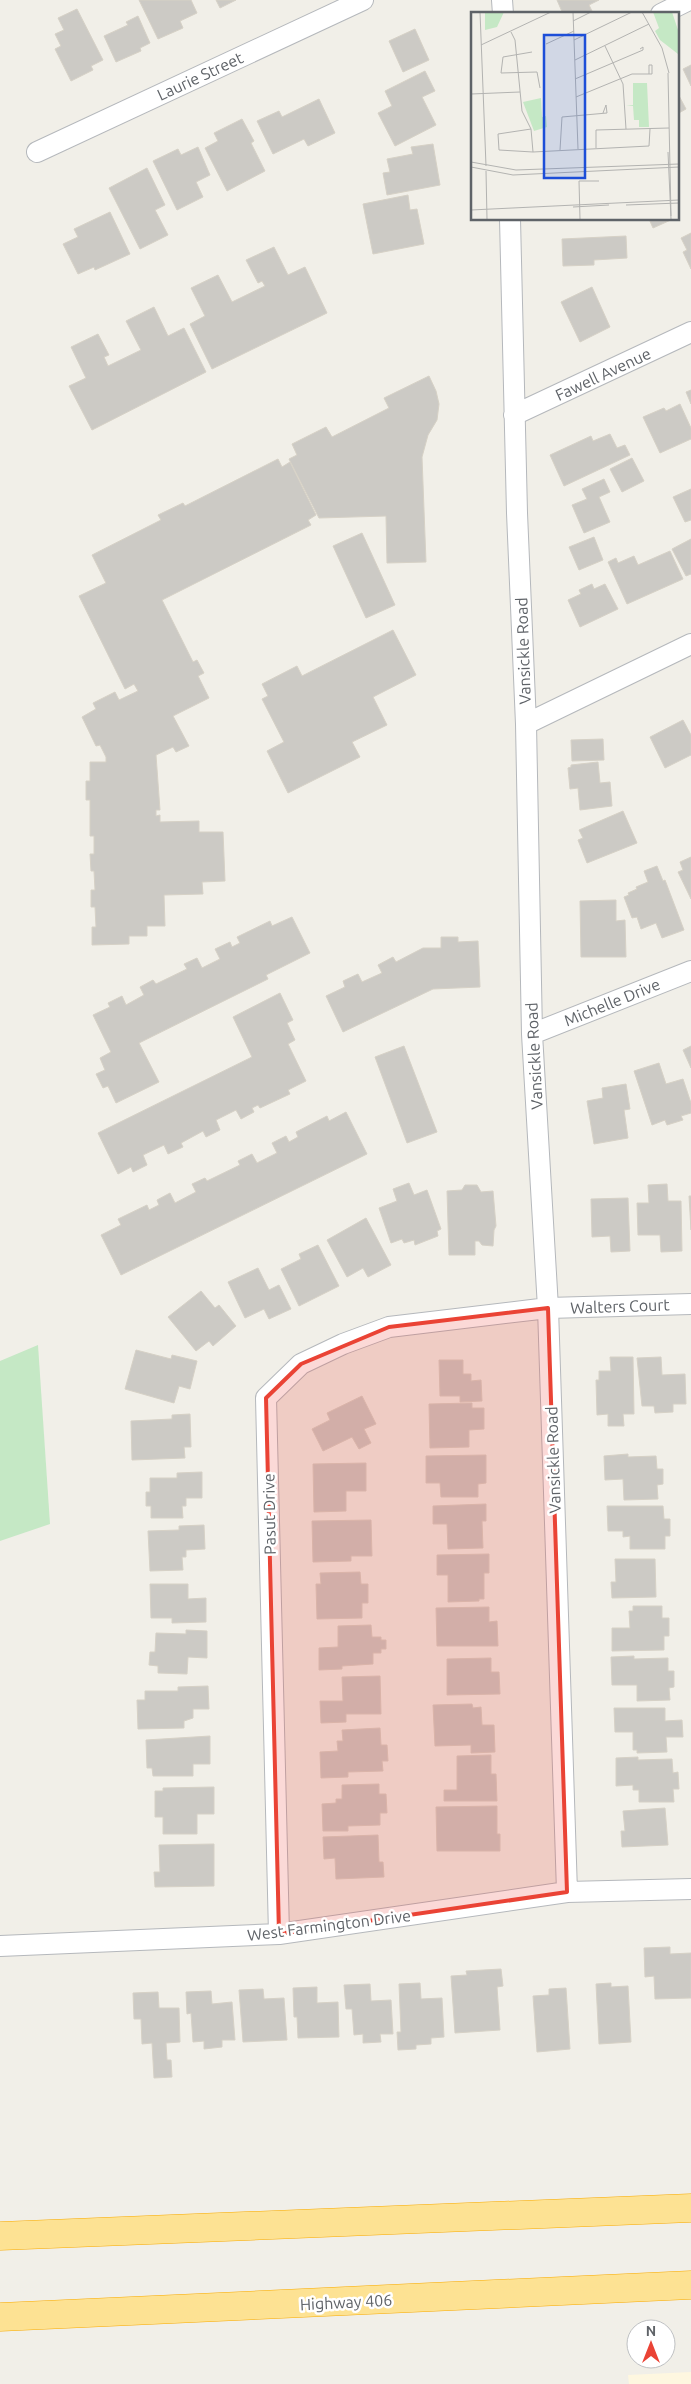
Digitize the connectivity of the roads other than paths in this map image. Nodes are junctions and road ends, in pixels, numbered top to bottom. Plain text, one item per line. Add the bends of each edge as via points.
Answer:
1 (364, 0) edge
2 (689, 0) edge
3 (665, 12) edge
4 (37, 152) dead end
5 (510, 220) edge
6 (691, 332) edge
7 (514, 416) junction
8 (691, 644) edge
9 (526, 724) junction
10 (691, 971) edge
11 (532, 1034) junction
12 (691, 1304) edge
13 (548, 1308) junction
14 (691, 1889) edge
15 (567, 1892) junction
16 (279, 1934) junction
17 (0, 1946) edge
18 (691, 2208) edge
19 (0, 2236) edge
20 (691, 2285) edge
21 (0, 2318) edge

1 - 4 street, Laurie Street
2 - 3 street
5 - 7 street, Vansickle Road
6 - 7 street, Fawell Avenue
7 - 9 street, Vansickle Road
8 - 9 street
9 - 11 street, Vansickle Road
10 - 11 street, Michelle Drive
11 - 13 street, Vansickle Road
12 - 13 street, Walters Court
13 - 15 street, Vansickle Road
13 - 16 street, Pasut Drive via 389,1327 301,1364 266,1398
14 - 15 street, West Farmington Drive
15 - 16 street, West Farmington Drive
16 - 17 street, West Farmington Drive
18 - 19 highway
20 - 21 highway, Highway 406

